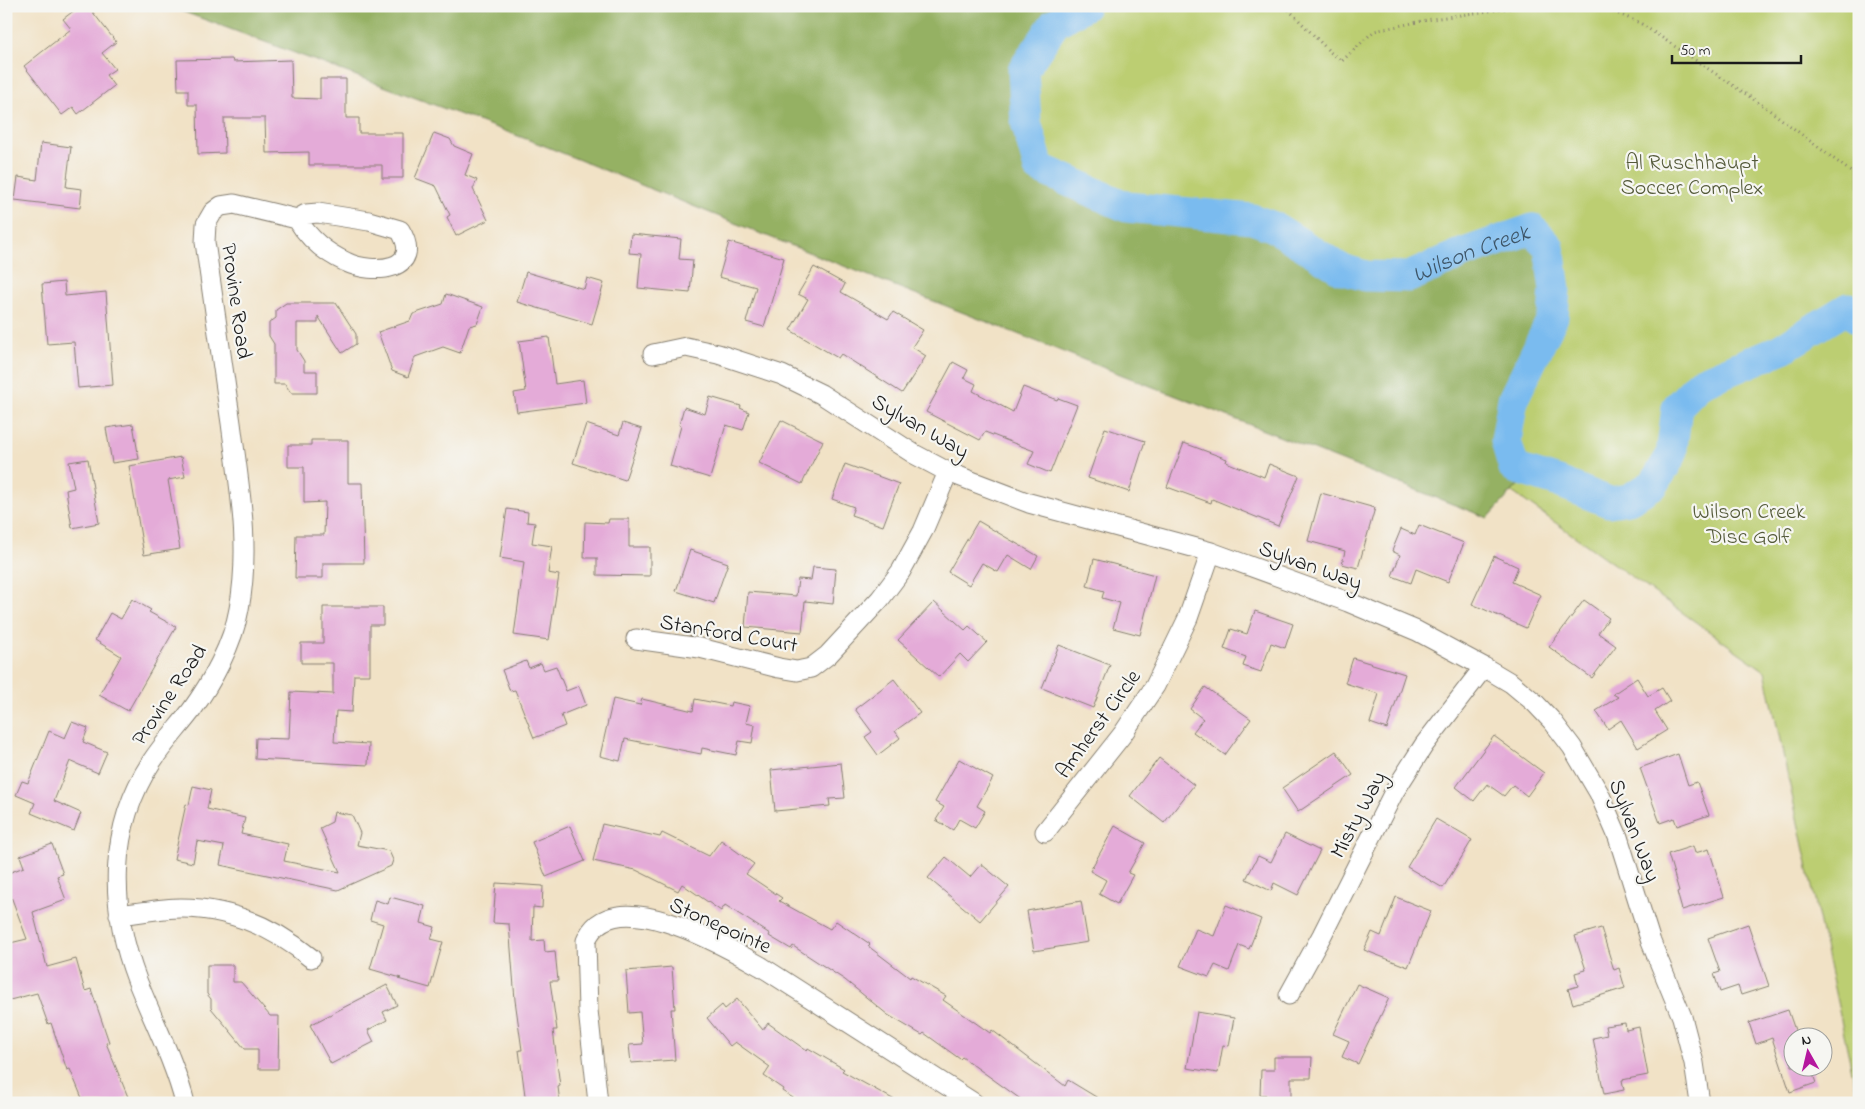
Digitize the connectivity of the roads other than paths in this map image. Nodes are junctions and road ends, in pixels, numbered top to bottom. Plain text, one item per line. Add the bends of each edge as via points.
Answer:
1 (298, 219) junction
2 (653, 354) dead end
3 (948, 472) junction
4 (1211, 552) junction
5 (636, 639) dead end
6 (1484, 667) junction
7 (1045, 832) dead end
8 (119, 915) junction
9 (311, 958) dead end
10 (1289, 995) dead end
11 (185, 1103) edge
12 (598, 1103) edge
13 (974, 1103) edge
14 (1700, 1103) edge

1 - 1 street via 306,214 334,214 389,226 400,230 408,250 397,266 386,269 347,263 319,246
1 - 8 street, Provine Road via 234,204 221,206 206,224 205,242 243,511 246,558 243,584 239,612 227,648 191,710 150,764 125,817 117,874
2 - 3 street, Sylvan Way via 686,347 782,375 821,394
3 - 4 street, Sylvan Way via 1028,503
3 - 5 street, Stanford Court via 923,531 901,571 835,648 811,668 797,671 700,648
4 - 6 street, Sylvan Way via 1418,631
4 - 7 street, Amherst Circle via 1188,618 1155,686 1122,735
6 - 10 street, Misty Way via 1424,745 1394,792
6 - 14 street, Sylvan Way via 1517,688 1553,722 1599,792 1618,837 1651,942 1682,1017
8 - 9 street via 179,908 234,915 266,927
8 - 11 street, Provine Road via 126,948 170,1056
12 - 13 street, Stonepointe via 588,1010 586,941 597,923 608,917 636,914 692,932 730,949

